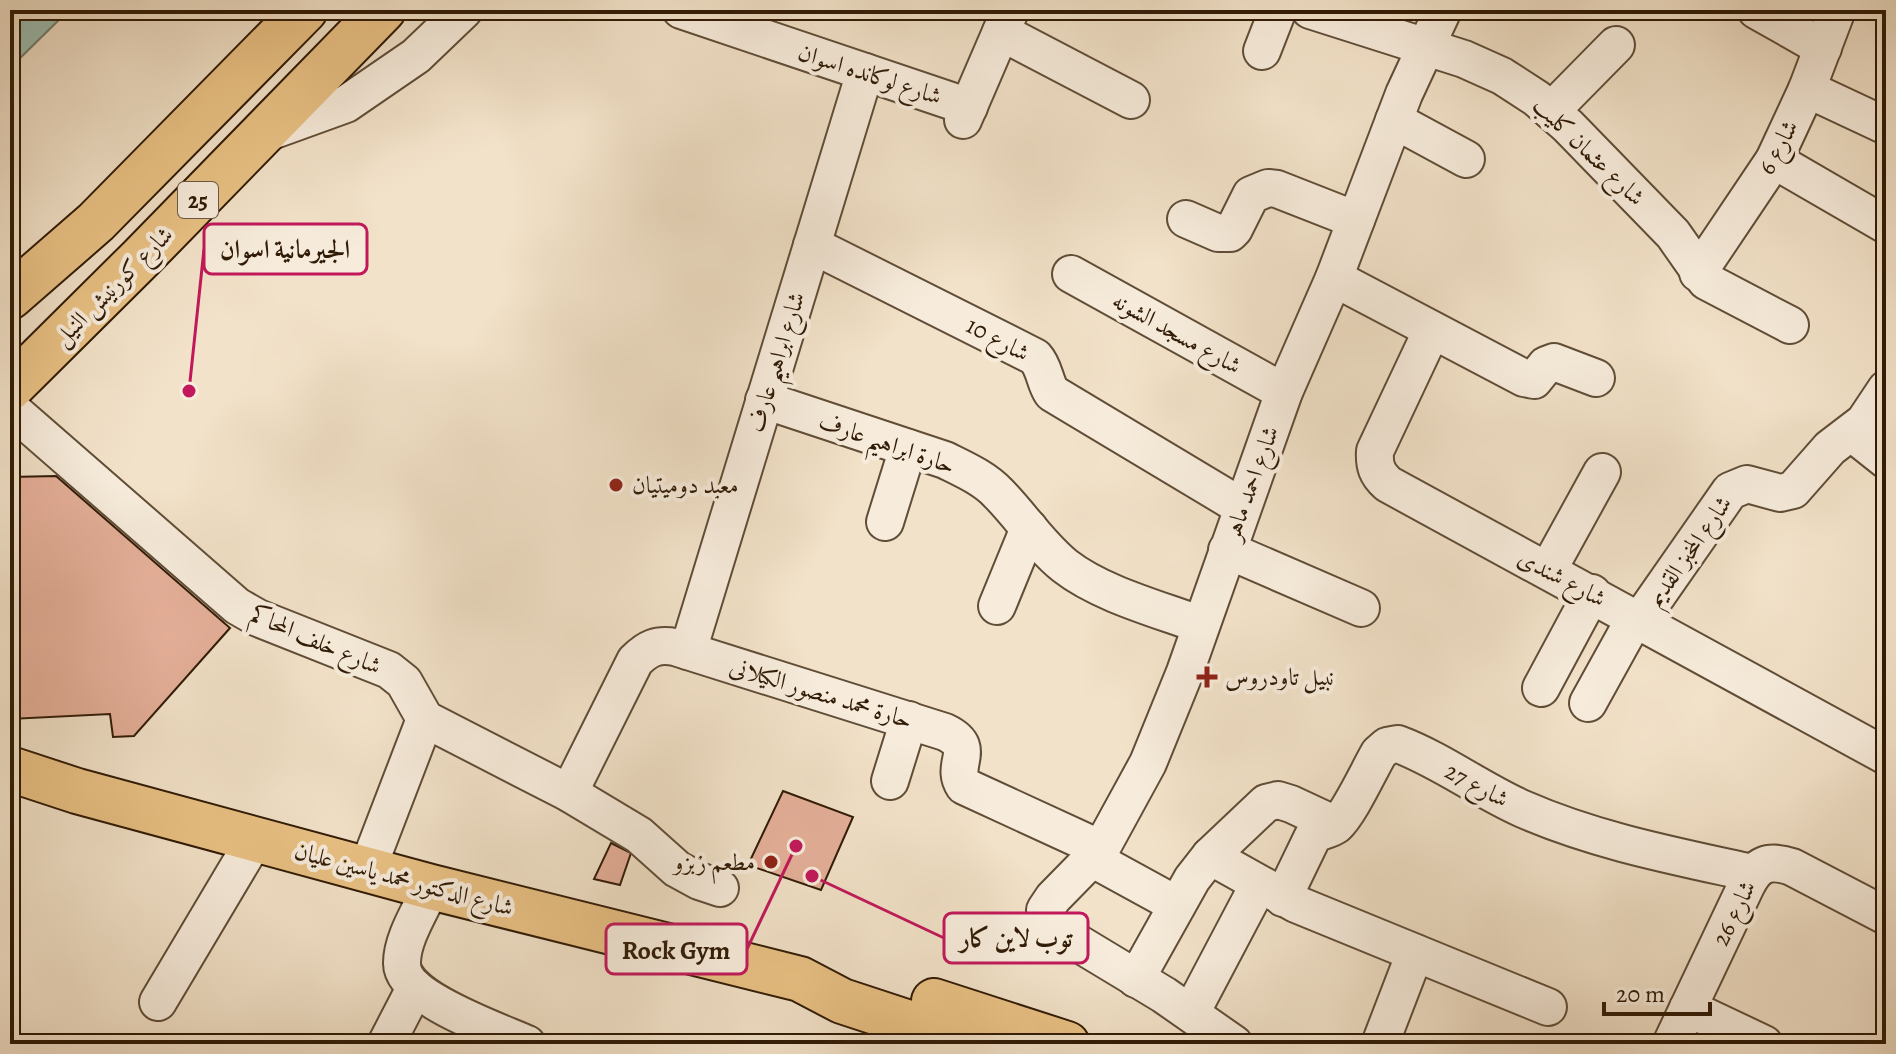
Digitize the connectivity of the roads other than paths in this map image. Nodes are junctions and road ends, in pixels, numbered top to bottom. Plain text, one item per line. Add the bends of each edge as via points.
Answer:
1 (305, 10) edge
2 (383, 10) edge
3 (464, 10) edge
4 (681, 10) edge
5 (1278, 10) edge
6 (1310, 10) edge
7 (1443, 10) edge
8 (1756, 10) edge
9 (1837, 10) edge
10 (1006, 21) edge
11 (1616, 45) dead end
12 (1426, 48) junction
13 (1823, 48) junction
14 (1262, 51) dead end
15 (865, 72) junction
16 (1807, 89) junction
17 (1131, 100) dead end
18 (1551, 111) junction
19 (1394, 120) junction
20 (1886, 126) edge
21 (262, 135) junction
22 (1466, 159) dead end
23 (1774, 160) junction
24 (1186, 219) dead end
25 (1356, 220) junction
26 (1886, 225) edge
27 (812, 245) junction
28 (1698, 273) junction
29 (1071, 274) dead end
30 (1334, 278) junction
31 (10, 297) edge
32 (1790, 325) dead end
33 (1432, 330) junction
34 (1596, 378) dead end
35 (10, 388) edge
36 (1886, 389) edge
37 (1284, 392) junction
38 (764, 400) junction
39 (10, 408) edge
40 (1852, 433) junction
41 (908, 448) junction
42 (1886, 460) edge
43 (1602, 472) dead end
44 (1242, 507) junction
45 (885, 522) dead end
46 (1029, 528) junction
47 (1227, 550) junction
48 (1548, 570) junction
49 (1592, 593) junction
50 (997, 606) dead end
51 (1361, 608) dead end
52 (1638, 619) junction
53 (1201, 625) junction
54 (688, 651) junction
55 (1541, 688) dead end
56 (1588, 703) dead end
57 (425, 719) junction
58 (909, 720) junction
59 (1886, 756) edge
60 (10, 769) edge
61 (890, 781) dead end
62 (569, 793) junction
63 (1336, 825) junction
64 (255, 839) junction
65 (1097, 854) junction
66 (1210, 856) junction
67 (367, 870) junction
68 (1752, 873) junction
69 (431, 887) junction
70 (720, 888) dead end
71 (1271, 891) junction
72 (1177, 905) junction
73 (1886, 916) edge
74 (1415, 953) junction
75 (800, 979) junction
76 (1136, 979) junction
77 (415, 988) junction
78 (158, 1002) dead end
79 (1548, 1007) dead end
80 (1688, 1008) junction
81 (1191, 1013) junction
82 (386, 1044) edge
83 (527, 1044) edge
84 (973, 1044) edge
85 (1067, 1044) edge
86 (1234, 1044) edge
87 (1380, 1044) edge
88 (1671, 1044) edge
89 (1764, 1044) edge

1 - 31 main road, 25 via 96,222
2 - 21 main road, شارع كورنيش النيل / 25
3 - 21 street via 416,56 346,104
4 - 15 street, شارع لوكانده اسوان
5 - 14 street
6 - 12 street, شارع عثمان كليب
7 - 12 street, شارع احمد ماهر
8 - 13 street
9 - 13 street, شارع 6
10 - 15 street, شارع لوكانده اسوان via 966,113
10 - 17 street
11 - 18 street
12 - 18 street, شارع عثمان كليب via 1502,76
12 - 19 street, شارع احمد ماهر
13 - 16 street, شارع 6
15 - 27 street, شارع ابراهيم عارف
16 - 20 street
16 - 23 street, شارع 6
18 - 28 street, شارع عثمان كليب via 1673,234
19 - 22 street
19 - 25 street, شارع احمد ماهر
21 - 35 main road, شارع كورنيش النيل / 25
23 - 26 street
23 - 28 street, شارع 6
24 - 25 street via 1230,233 1251,195 1268,188
25 - 30 street, شارع احمد ماهر
27 - 38 street, شارع ابراهيم عارف
27 - 44 street, شارع 10 via 1035,357 1052,393
28 - 32 street, شارع عثمان كليب via 1716,289
29 - 37 street, شارع مسجد الشونه
30 - 33 street
30 - 37 street, شارع احمد ماهر
33 - 34 street via 1529,380 1554,362
33 - 48 street, شارع شندى via 1375,451 1379,475
36 - 40 street, شارع المخبز القديم
37 - 44 street, شارع احمد ماهر
38 - 41 street, حارة ابراهيم عارف
38 - 54 street, شارع ابراهيم عارف
39 - 57 street, شارع خلف المحاكم via 237,606 389,670 404,682
40 - 42 street
40 - 52 street, شارع المخبز القديم via 1787,493 1747,484 1730,491
41 - 45 street
41 - 46 street, حارة ابراهيم عارف via 972,473 996,490
43 - 48 street
44 - 47 street, شارع احمد ماهر
46 - 50 street
46 - 53 street, حارة ابراهيم عارف via 1054,557 1084,579
47 - 51 street
47 - 53 street, شارع احمد ماهر
48 - 49 street, شارع شندى
49 - 52 street, شارع شندى
49 - 55 street
52 - 56 street
52 - 59 street, شارع شندى
53 - 65 street, شارع احمد ماهر via 1148,763
54 - 58 street, حارة محمد منصور الكيلانى
54 - 62 street, حارة محمد منصور الكيلانى via 660,645 635,661
57 - 62 street
57 - 67 street
58 - 61 street
58 - 65 street, حارة محمد منصور الكيلانى via 955,737 962,746 958,771 964,786
60 - 64 main road, شارع الدكتور محمد ياسين عليان
62 - 70 street via 639,835 677,869
63 - 66 street via 1278,800 1266,803
63 - 68 street, شارع 27 via 1379,753 1398,744 1554,822
63 - 71 street, شارع 27 via 1313,836
64 - 67 main road, شارع الدكتور محمد ياسين عليان
64 - 78 street
65 - 72 street
65 - 76 street, شارع احمد ماهر via 1053,898 1045,910 1048,925
66 - 71 street
66 - 72 street
67 - 69 main road, شارع الدكتور محمد ياسين عليان
68 - 73 street, شارع 26 via 1764,865 1792,867
68 - 80 street, شارع 26
69 - 75 main road, شارع الدكتور محمد ياسين عليان
69 - 77 street via 402,964 405,978
71 - 74 street
71 - 81 street, شارع 27
72 - 76 street
74 - 79 street
74 - 87 street
75 - 84 main road, شارع الدكتور محمد ياسين عليان via 842,1001
75 - 85 main road, شارع الدكتور محمد ياسين عليان via 849,975
76 - 81 street
77 - 82 street
77 - 83 street
80 - 88 street, شارع 26
80 - 89 street
81 - 86 street

